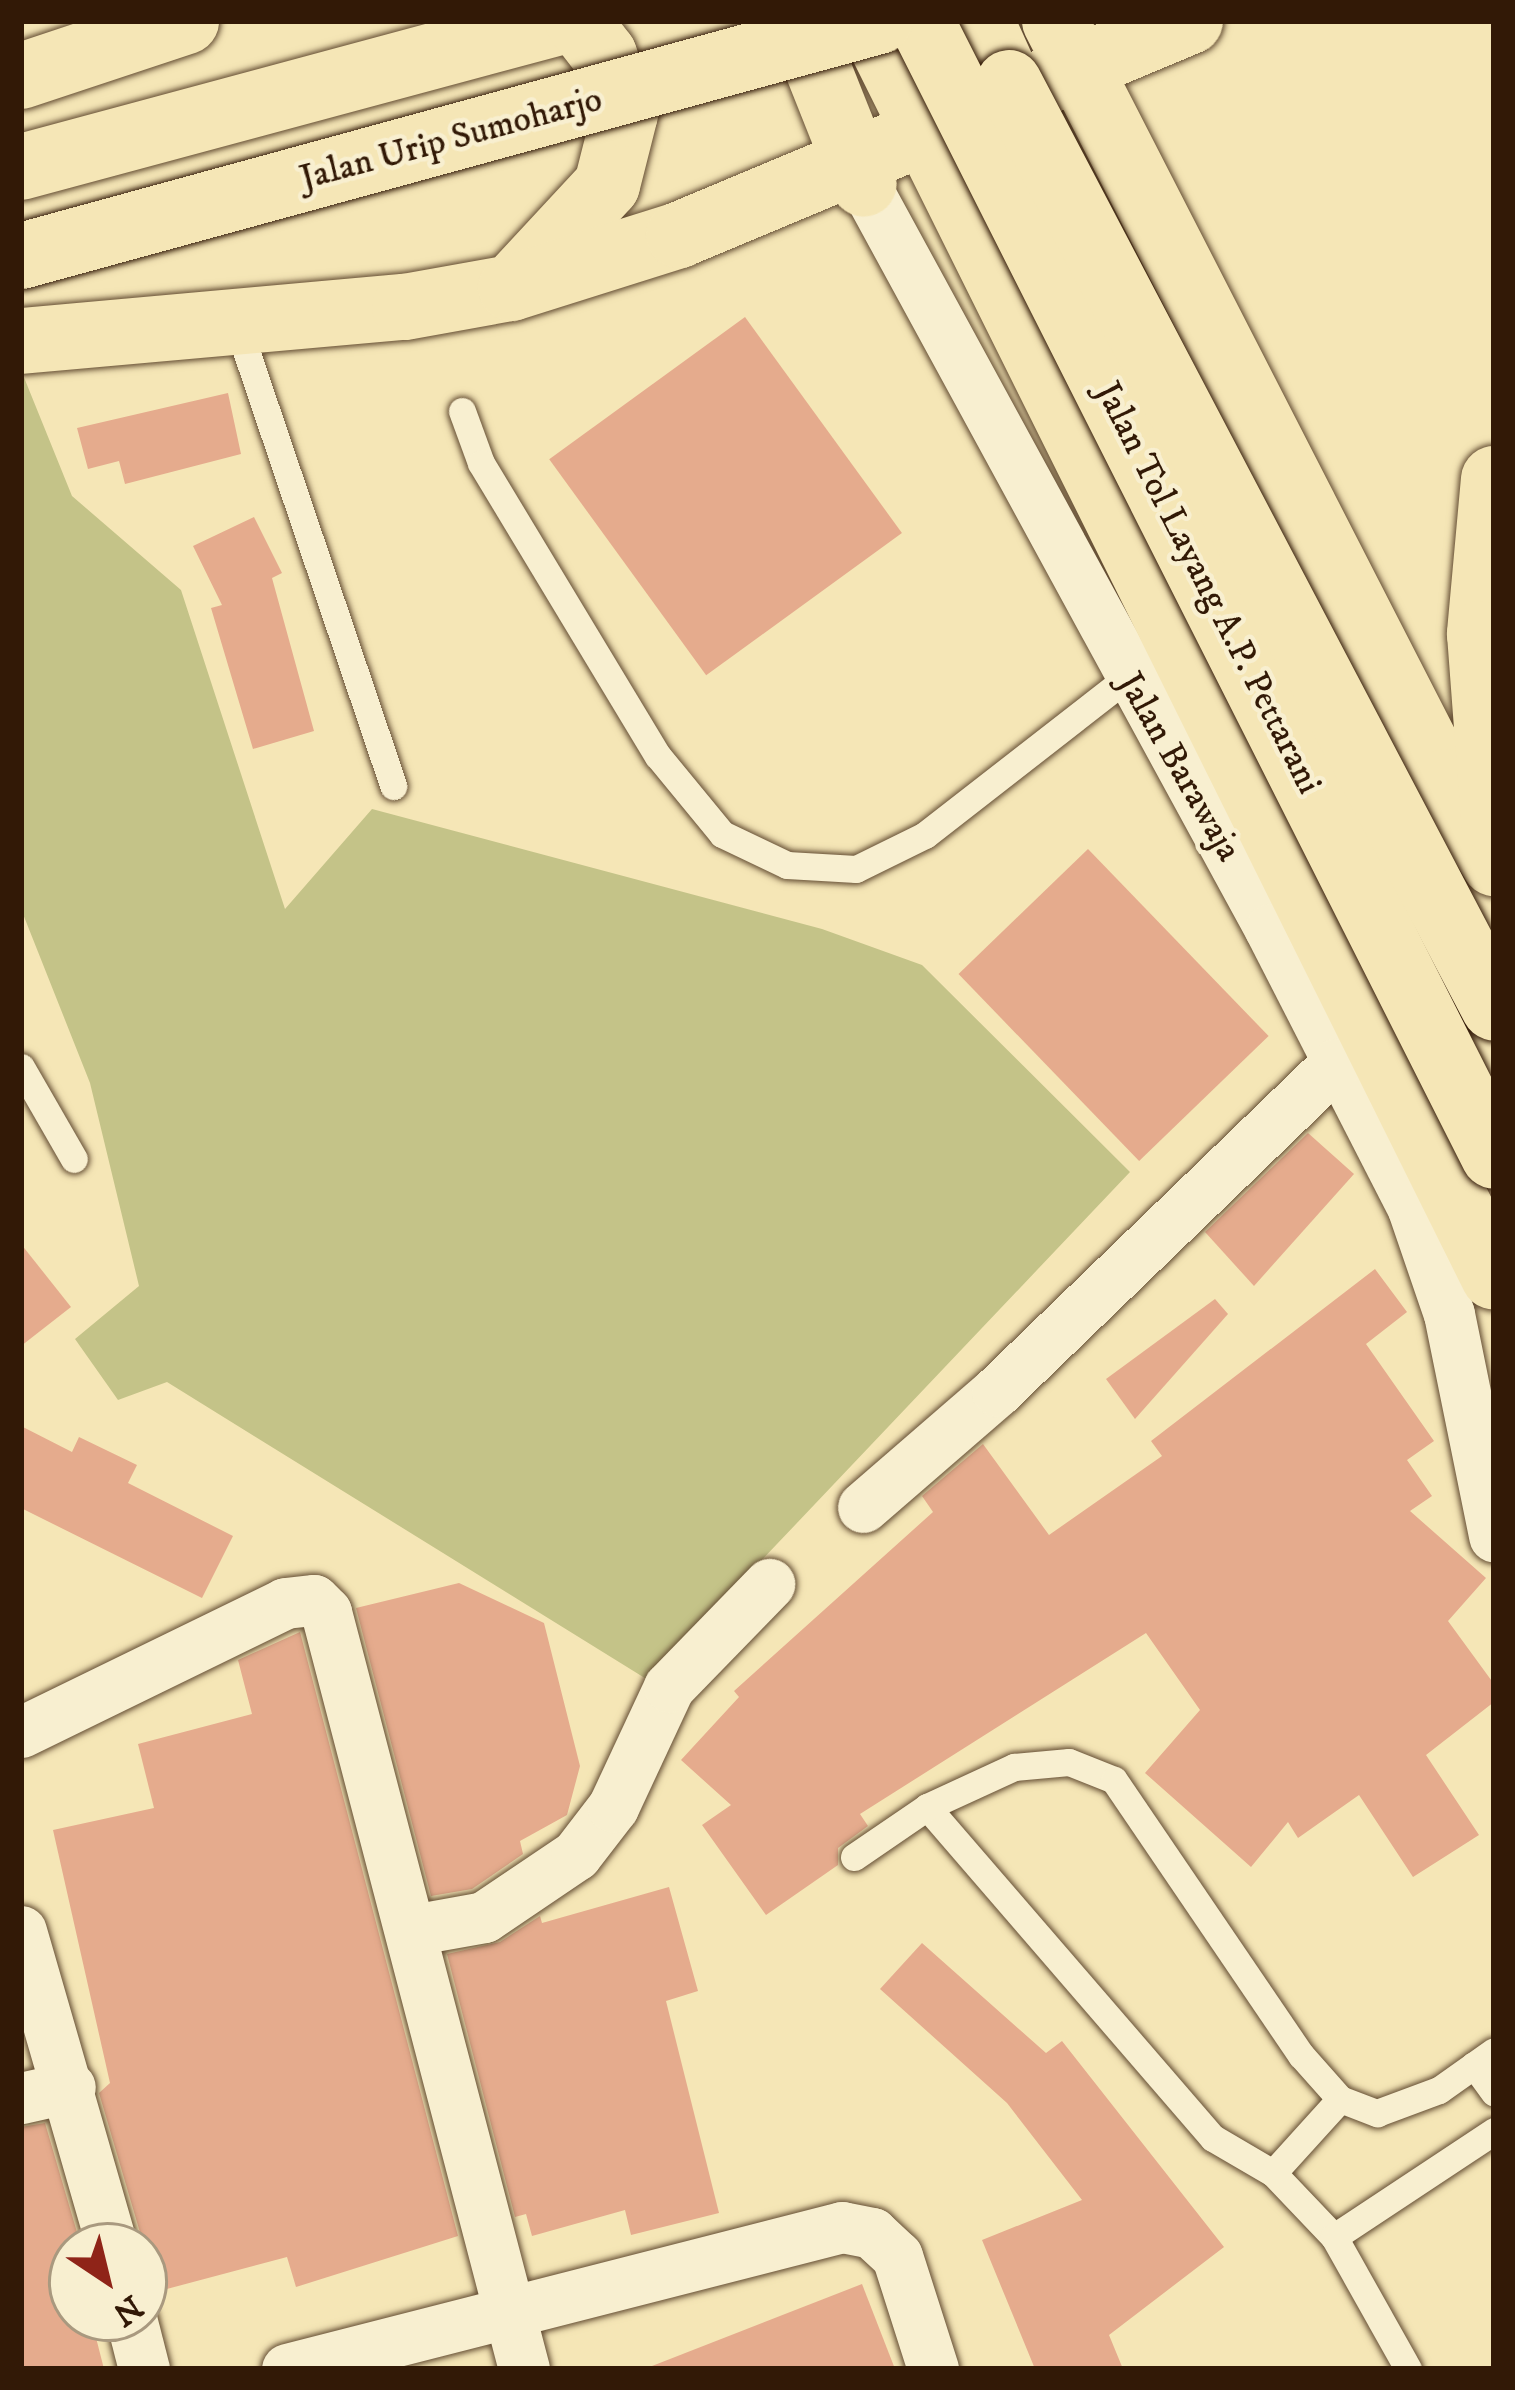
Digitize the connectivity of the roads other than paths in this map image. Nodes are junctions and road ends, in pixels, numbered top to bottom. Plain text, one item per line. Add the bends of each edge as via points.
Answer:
1 (185, 21) edge
2 (563, 21) edge
3 (578, 21) edge
4 (799, 21) edge
5 (875, 21) edge
6 (921, 21) edge
7 (981, 21) edge
8 (1190, 21) edge
9 (1066, 44) edge
10 (21, 76) edge
11 (923, 128) junction
12 (21, 167) edge
13 (858, 172) junction
14 (21, 256) edge
15 (511, 288) junction
16 (236, 321) junction
17 (21, 341) edge
18 (462, 411) dead end
19 (1494, 479) edge
20 (1128, 677) junction
21 (393, 786) dead end
22 (1494, 820) edge
23 (1494, 863) edge
24 (1494, 1007) edge
25 (1336, 1064) junction
26 (21, 1066) edge
27 (1494, 1156) edge
28 (74, 1159) dead end
29 (1494, 1277) edge
30 (862, 1507) dead end
31 (1494, 1536) edge
32 (770, 1584) dead end
33 (21, 1732) edge
34 (927, 1807) junction
35 (854, 1857) dead end
36 (412, 1930) junction
37 (21, 1931) edge
38 (1484, 2058) edge
39 (45, 2092) edge
40 (1494, 2093) edge
41 (1340, 2099) junction
42 (1494, 2131) edge
43 (1273, 2173) junction
44 (102, 2222) edge
45 (1334, 2237) junction
46 (508, 2314) junction
47 (287, 2369) edge
48 (524, 2369) edge
49 (933, 2369) edge
50 (1408, 2369) edge

1 - 10 highway
2 - 12 highway
3 - 15 highway via 604,55 626,114 607,185
4 - 13 highway, Jalan Barawaja
5 - 11 highway
5 - 14 highway, Jalan Urip Sumoharjo, bridge
6 - 27 highway, Jalan Tol Layang A.P. Pettarani, bridge
7 - 24 highway, Jalan Tol Layang A.P. Pettarani, bridge
8 - 9 highway
9 - 11 highway
9 - 23 highway via 1444,782
11 - 13 highway
11 - 29 highway
13 - 15 highway
13 - 20 street, Jalan Barawaja
15 - 16 highway via 406,307
16 - 17 highway
16 - 21 lane
18 - 20 lane via 481,463 658,756 722,834 787,865 856,869 925,835
19 - 22 highway via 1480,634
20 - 25 street, Jalan Barawaja
25 - 30 street via 997,1391
25 - 31 street, Jalan Barawaja via 1432,1250
26 - 28 lane
32 - 36 street via 669,1687 613,1808 576,1855 484,1917
33 - 36 street via 261,1613 314,1600 332,1624
34 - 35 lane
34 - 41 lane via 1014,1767 1069,1762 1114,1780 1301,2055
34 - 43 lane via 1213,2138
36 - 46 street
37 - 39 street
38 - 40 lane
38 - 41 lane via 1439,2090 1377,2113
39 - 44 street
41 - 43 lane
42 - 45 lane
43 - 45 lane
45 - 50 lane
46 - 47 street
46 - 48 street
46 - 49 street via 842,2227 872,2233 897,2256

